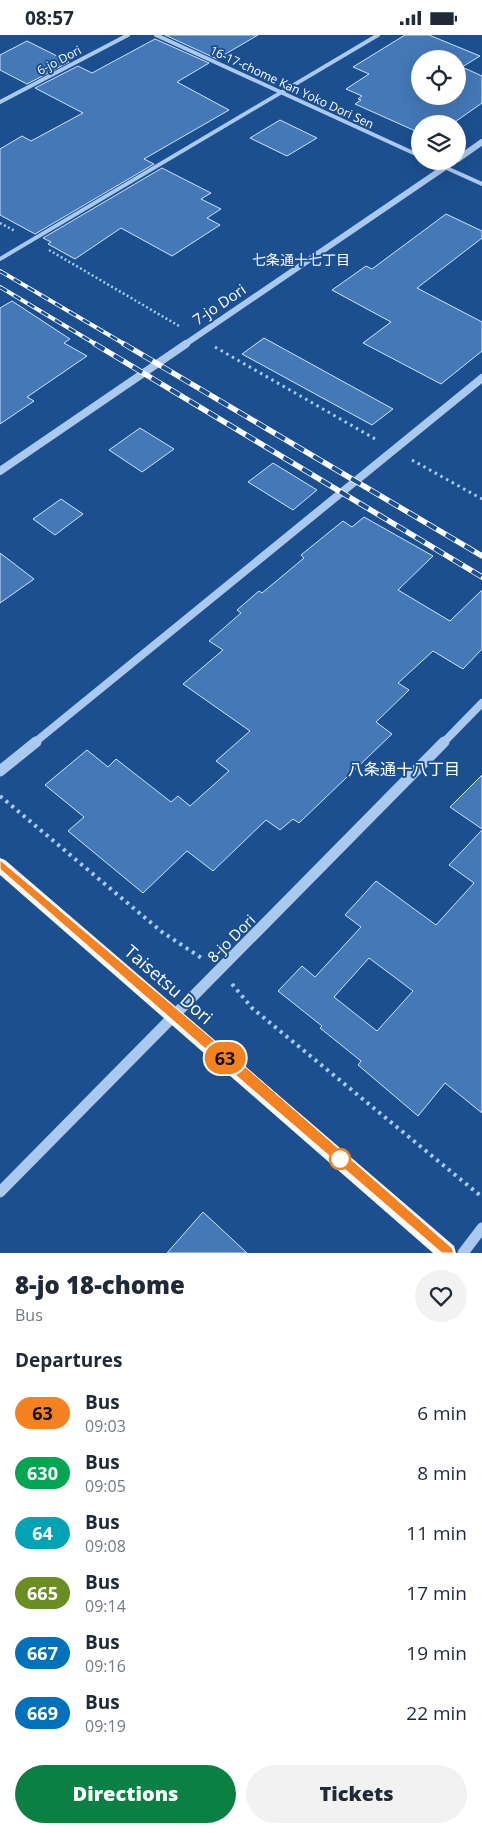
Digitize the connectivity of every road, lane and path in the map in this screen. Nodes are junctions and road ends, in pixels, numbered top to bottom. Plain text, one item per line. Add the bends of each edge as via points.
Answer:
1 (128, 35) edge
2 (156, 35) edge
3 (378, 35) edge
4 (283, 93) junction
5 (0, 102) edge
6 (482, 142) edge
7 (411, 152) edge
8 (466, 153) edge
9 (441, 170) edge
10 (451, 170) edge
11 (482, 185) edge
12 (0, 223) edge
13 (31, 240) junction
14 (0, 259) edge
15 (196, 336) junction
16 (482, 378) edge
17 (394, 450) junction
18 (0, 471) edge
19 (482, 499) edge
20 (482, 703) edge
21 (0, 771) edge
22 (0, 797) edge
23 (0, 865) edge
24 (220, 970) junction
25 (174, 1015) junction
26 (0, 1192) edge
27 (482, 1197) edge
28 (482, 1228) edge
29 (447, 1253) edge
30 (463, 1253) edge

1 - 5 street, 6-jo Dori
2 - 4 street, 16-17-chome Kan Yoko Dori Sen
3 - 4 street
4 - 7 street, 16-17-chome Kan Yoko Dori Sen
4 - 13 street
6 - 8 street
9 - 15 street, 7-jo Dori
10 - 11 street
12 - 13 path
13 - 14 street
13 - 15 path
15 - 17 path
15 - 18 street, 7-jo Dori
16 - 17 street
17 - 19 path
17 - 21 street
20 - 24 street, 8-jo Dori
22 - 24 path via 162,932
23 - 25 highway, Taisetsu Dori
24 - 25 street, 8-jo Dori
24 - 27 path via 252,1008
25 - 26 street, 8-jo Dori
25 - 29 highway, Taisetsu Dori
28 - 30 street

